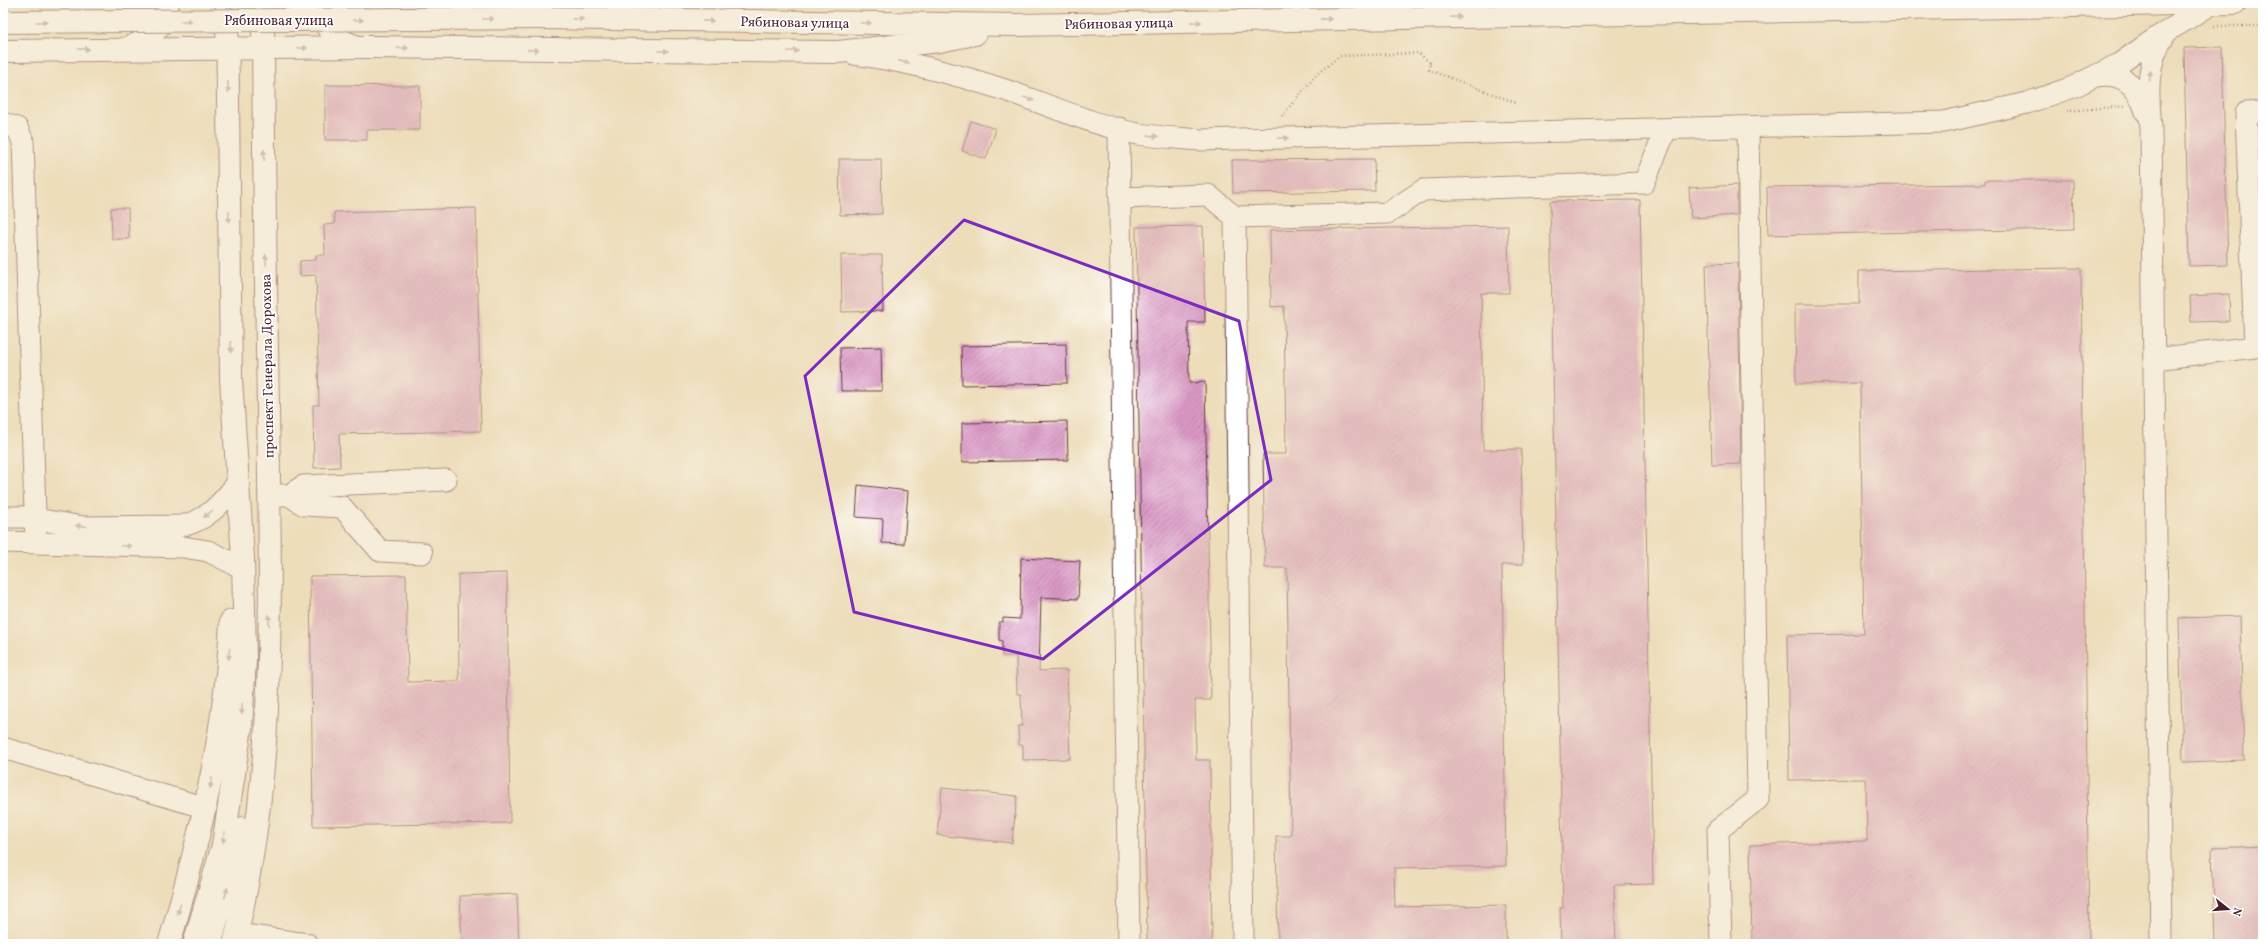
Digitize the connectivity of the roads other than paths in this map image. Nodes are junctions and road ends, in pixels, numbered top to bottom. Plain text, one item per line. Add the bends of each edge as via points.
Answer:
1 (168, 3) edge
2 (227, 3) edge
3 (263, 3) edge
4 (316, 3) edge
5 (2235, 3) edge
6 (2212, 4) edge
7 (3, 22) edge
8 (1017, 25) junction
9 (2170, 29) junction
10 (364, 47) junction
11 (227, 48) junction
12 (263, 48) junction
13 (122, 49) junction
14 (3, 51) edge
15 (838, 52) junction
16 (2096, 76) junction
17 (2263, 112) edge
18 (3, 123) edge
19 (1748, 127) junction
20 (1119, 128) junction
21 (2151, 128) junction
22 (1666, 129) junction
23 (1120, 198) junction
24 (1235, 217) junction
25 (2154, 359) junction
26 (236, 447) junction
27 (446, 480) dead end
28 (235, 486) junction
29 (279, 495) junction
30 (3, 517) edge
31 (35, 520) junction
32 (3, 542) edge
33 (36, 543) junction
34 (422, 553) dead end
35 (234, 564) junction
36 (264, 729) junction
37 (3, 748) edge
38 (206, 808) junction
39 (236, 939) edge
40 (169, 944) edge
41 (194, 944) edge
42 (210, 944) edge
43 (307, 944) edge
44 (1129, 944) edge
45 (1243, 944) edge
46 (1721, 944) edge
47 (2161, 944) edge

1 - 13 street via 162,22 152,35 138,44
2 - 11 main road
3 - 12 main road, проспект Генерала Дорохова
4 - 10 street via 319,17 330,32 346,43
5 - 6 main road, Рябиновая улица
8 -> 6 main road, Рябиновая улица
6 - 9 street
7 -> 8 main road, Рябиновая улица, bridge via 539,18
8 - 15 main road via 939,41
9 - 16 street via 2119,64
21 -> 9 street via 2148,94 2151,61 2157,46
12 -> 10 main road
10 -> 15 main road
11 - 12 main road
11 - 13 main road
11 -> 26 main road via 231,379
29 -> 12 main road, проспект Генерала Дорохова
14 -> 13 main road
15 -> 20 street via 891,59 941,71
16 - 19 street via 2027,103 1944,122
16 - 21 street via 2111,74 2122,77 2134,88 2144,104
17 - 25 street via 2246,113 2255,347
18 - 31 street via 17,128 23,140
19 - 22 street
19 - 46 street via 1758,799 1718,830
20 -> 22 street via 1165,138 1199,140
20 - 23 street
21 - 25 street
22 - 24 street via 1644,183 1424,190 1388,213
23 - 24 street via 1208,195
23 - 44 street
24 - 45 street
25 - 47 street
26 - 28 main road
26 -> 41 main road via 243,558 245,652 241,727 223,845
27 - 29 street via 303,486
28 -> 31 street via 225,499 204,518 193,524 84,527
28 - 35 main road
29 - 34 street via 304,505 342,507 380,551
36 -> 29 main road, проспект Генерала Дорохова
30 - 31 street
31 - 33 street
32 - 33 street
33 -> 35 street via 183,547 208,551
35 -> 38 main road via 225,698
36 - 39 main road, проспект Генерала Дорохова via 259,799 249,873
42 -> 36 main road, проспект Генерала Дорохова via 238,850
37 - 38 street
38 -> 40 main road
39 - 43 street

